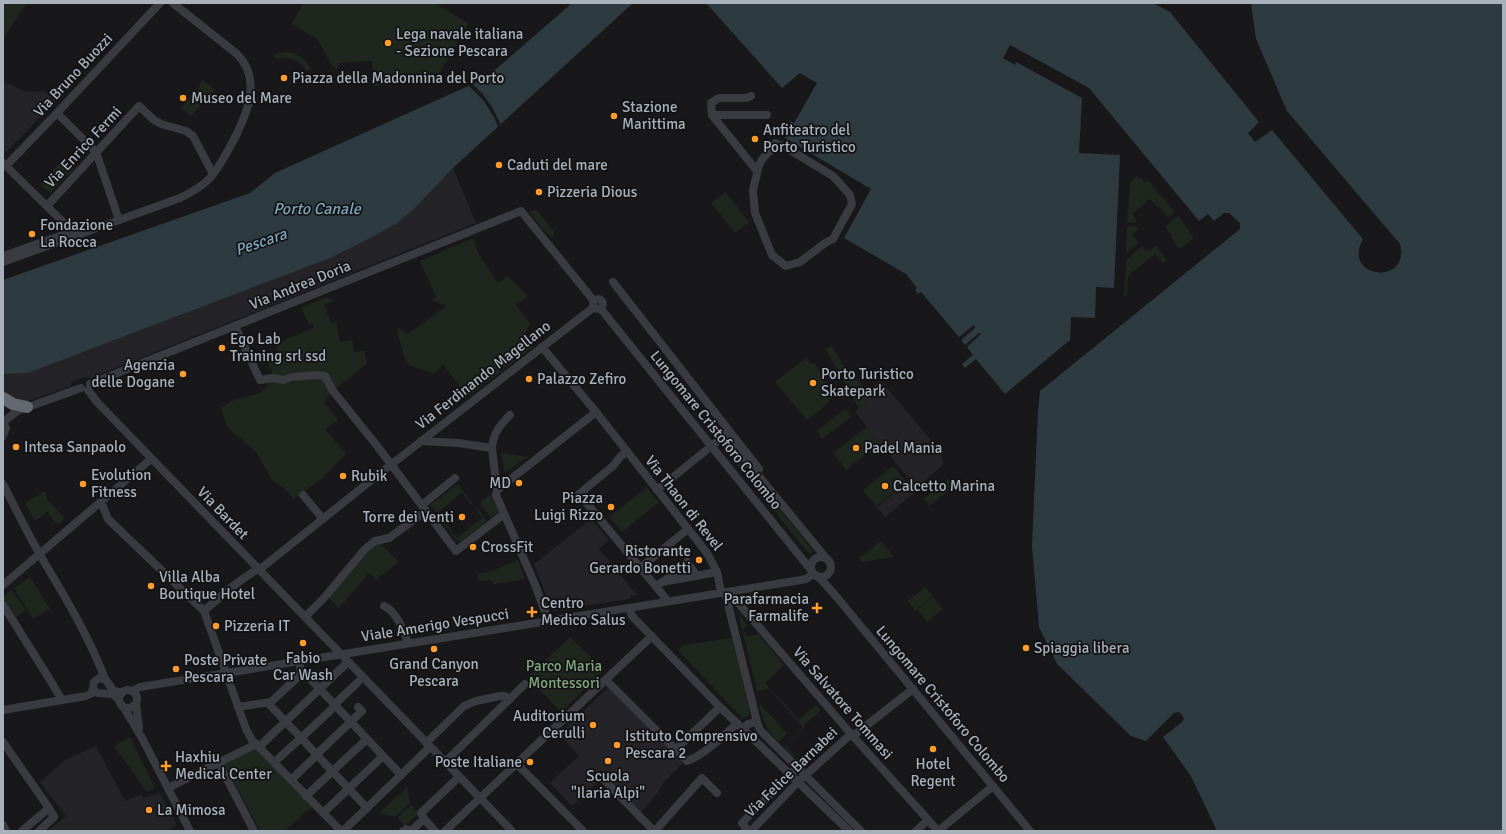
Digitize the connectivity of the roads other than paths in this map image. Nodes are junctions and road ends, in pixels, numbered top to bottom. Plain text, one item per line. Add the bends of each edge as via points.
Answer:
1 (160, 3) edge
2 (173, 3) edge
3 (751, 96) dead end
4 (57, 114) junction
5 (712, 115) junction
6 (767, 115) dead end
7 (96, 152) junction
8 (4, 165) edge
9 (757, 171) junction
10 (213, 174) junction
11 (47, 206) junction
12 (521, 211) joint
13 (119, 220) junction
14 (73, 234) junction
15 (3, 256) edge
16 (3, 262) edge
17 (613, 282) dead end
18 (596, 306) junction
19 (235, 326) junction
20 (542, 347) junction
21 (86, 388) junction
22 (3, 398) edge
23 (44, 402) junction
24 (26, 408) junction
25 (596, 412) junction
26 (510, 415) dead end
27 (4, 425) edge
28 (3, 436) edge
29 (421, 441) junction
30 (711, 446) junction
31 (492, 450) junction
32 (627, 451) junction
33 (151, 458) junction
34 (390, 465) junction
35 (759, 469) dead end
36 (455, 478) dead end
37 (3, 484) edge
38 (497, 490) junction
39 (657, 490) junction
40 (303, 495) dead end
41 (101, 502) junction
42 (424, 508) junction
43 (504, 514) junction
44 (323, 519) junction
45 (688, 529) junction
46 (40, 554) junction
47 (826, 558) junction
48 (640, 568) junction
49 (258, 569) junction
50 (717, 572) junction
51 (829, 572) junction
52 (814, 573) junction
53 (697, 576) junction
54 (659, 584) junction
55 (3, 585) edge
56 (726, 592) junction
57 (835, 595) junction
58 (667, 601) junction
59 (3, 605) edge
60 (384, 606) dead end
61 (629, 608) junction
62 (204, 611) junction
63 (305, 617) junction
64 (548, 620) junction
65 (652, 636) junction
66 (408, 643) junction
67 (341, 654) junction
68 (99, 662) junction
69 (348, 662) junction
70 (300, 665) junction
71 (226, 674) junction
72 (105, 679) junction
73 (95, 680) junction
74 (606, 680) junction
75 (358, 682) dead end
76 (525, 684) dead end
77 (94, 689) junction
78 (319, 689) junction
79 (913, 689) junction
80 (132, 691) junction
81 (120, 697) junction
82 (62, 700) junction
83 (509, 700) junction
84 (136, 704) junction
85 (268, 704) junction
86 (335, 705) junction
87 (238, 707) junction
88 (358, 707) dead end
89 (720, 707) junction
90 (124, 708) junction
91 (3, 710) edge
92 (285, 722) junction
93 (351, 722) junction
94 (757, 722) junction
95 (737, 723) junction
96 (744, 729) junction
97 (852, 735) junction
98 (142, 738) junction
99 (301, 738) junction
100 (367, 739) junction
101 (3, 742) edge
102 (260, 743) junction
103 (428, 745) junction
104 (675, 750) junction
105 (317, 755) junction
106 (383, 756) junction
107 (279, 758) dead end
108 (218, 762) junction
109 (445, 762) junction
110 (517, 764) junction
111 (797, 768) junction
112 (333, 771) junction
113 (790, 774) junction
114 (401, 775) junction
115 (295, 776) dead end
116 (805, 776) junction
117 (459, 777) junction
118 (605, 781) dead end
119 (798, 782) junction
120 (993, 786) junction
121 (168, 788) junction
122 (349, 788) junction
123 (717, 793) dead end
124 (306, 796) junction
125 (480, 798) junction
126 (49, 808) junction
127 (367, 808) junction
128 (323, 813) junction
129 (424, 819) junction
130 (928, 820) junction
131 (3, 825) edge
132 (651, 830) edge
133 (852, 830) edge
134 (6, 831) edge
135 (22, 831) edge
136 (38, 831) edge
137 (190, 831) edge
138 (254, 831) edge
139 (342, 831) edge
140 (403, 831) edge
141 (411, 831) edge
142 (435, 831) edge
143 (445, 831) edge
144 (512, 831) edge
145 (583, 831) edge
146 (749, 831) edge
147 (916, 831) edge
148 (938, 831) edge
149 (1030, 831) edge

1 - 4 street, Via Bruno Buozzi
2 - 10 street via 237,54 250,74 249,103 239,130
3 - 5 street via 719,98 711,103
4 - 7 street
4 - 8 street, Via Bruno Buozzi
5 - 6 street
5 - 9 street
7 - 10 street, Via Enrico Fermi via 139,106 161,124 186,131 192,136
7 - 11 street, Via Enrico Fermi
7 - 13 street
8 - 11 street
9 - 9 street via 753,190 755,213 775,259 786,266 800,262 833,239 852,204 850,195 833,176 775,143
10 - 13 street via 204,184 180,198
11 - 14 street
12 - 18 street, Lungomare Cristoforo Colombo
12 - 19 street, Via Andrea Doria
13 - 14 street
14 - 15 street
14 - 16 street
17 - 35 street
18 - 20 street, Via Ferdinando Magellano
18 - 30 street, Lungomare Cristoforo Colombo
19 - 21 street, Via Andrea Doria
19 - 34 street via 260,380 323,375
20 - 25 street, Via Thaon di Revel
20 - 29 street, Via Ferdinando Magellano
21 - 23 street, Via Andrea Doria
21 - 33 street, Via Bardet
22 - 24 highway
23 - 24 street, Via Andrea Doria
23 - 27 street, Via Andrea Doria via 19,414
24 - 27 street, Via Andrea Doria via 14,413
25 - 32 street, Via Thaon di Revel
25 - 38 street
26 - 31 street via 492,438
27 - 28 street
29 - 31 street via 458,443
29 - 34 street, Via Ferdinando Magellano
30 - 39 street
30 - 47 street via 725,435
30 - 52 street, Lungomare Cristoforo Colombo
31 - 38 street
32 - 39 street, Via Thaon di Revel
32 - 48 street, Via Thaon di Revel via 579,494
33 - 41 street
33 - 49 street, Via Bardet
34 - 42 street
34 - 44 street, Via Ferdinando Magellano
36 - 42 street
37 - 46 street
38 - 43 street via 496,495
39 - 45 street, Via Thaon di Revel
40 - 44 street
41 - 46 street
41 - 62 street via 108,519
42 - 43 street via 456,550
42 - 63 street via 389,538 376,541 360,554
43 - 64 street
44 - 49 street, Via Ferdinando Magellano
45 - 48 street
45 - 50 street, Via Thaon di Revel via 707,553
46 - 55 street
46 - 68 street
47 - 51 street via 831,566
47 - 52 street via 816,558 811,563
48 - 54 street
49 - 62 street, Via Ferdinando Magellano via 238,582
49 - 63 street, Via Bardet
50 - 53 street, Via Thaon di Revel
50 - 56 street, Via Thaon di Revel
51 - 52 street via 824,576
51 - 57 street, Lungomare Cristoforo Colombo
52 - 56 street, Viale Amerigo Vespucci via 801,580
52 - 57 street, Lungomare Cristoforo Colombo
53 - 54 street, Via Thaon di Revel
53 - 54 street via 687,562
54 - 58 street
56 - 58 street, Viale Amerigo Vespucci
56 - 94 street, Via Thaon di Revel
56 - 97 street, Via Salvatore Tommasi
57 - 79 street, Lungomare Cristoforo Colombo
58 - 61 street, Viale Amerigo Vespucci
59 - 82 street
60 - 66 street via 391,610 405,632
61 - 64 street, Viale Amerigo Vespucci
61 - 65 street via 632,616
62 - 71 street
63 - 67 street, Via Bardet
64 - 66 street, Viale Amerigo Vespucci
65 - 74 street
65 - 89 street
66 - 67 street, Viale Amerigo Vespucci
67 - 69 street, Via Bardet
67 - 70 street, Viale Amerigo Vespucci
68 - 72 street
68 - 73 street via 99,672
69 - 78 street
69 - 103 street, Via Bardet
70 - 71 street, Viale Amerigo Vespucci
70 - 78 street
70 - 85 street via 301,674
71 - 80 street, Viale Amerigo Vespucci via 140,687
71 - 87 street
72 - 73 street
72 - 81 street
73 - 77 street
74 - 104 street
74 - 110 street
75 - 86 street
76 - 83 street
77 - 81 street via 97,693
77 - 82 street via 86,696
78 - 86 street
78 - 92 street
79 - 97 street, Via Felice Barnabei
79 - 120 street, Lungomare Cristoforo Colombo
80 - 81 street via 126,690
80 - 84 street via 137,697
81 - 90 street via 120,704
82 - 91 street
83 - 103 street via 500,696 464,706
83 - 109 street
84 - 90 street via 131,708
84 - 98 street
85 - 87 street
85 - 92 street
86 - 93 street
86 - 99 street
87 - 102 street via 248,734
88 - 93 street via 362,711
89 - 95 street
89 - 104 street
90 - 98 street
92 - 99 street
92 - 102 street
93 - 100 street
93 - 105 street
94 - 96 street via 748,724
94 - 111 street, Via Thaon di Revel via 764,735
95 - 96 street
95 - 104 street via 694,759 687,762
96 - 113 street
97 - 116 street, Via Felice Barnabei
97 - 130 street, Via Salvatore Tommasi
98 - 121 street
99 - 105 street
99 - 107 street
100 - 106 street
100 - 112 street
101 - 126 street
102 - 108 street
102 - 124 street
103 - 109 street, Via Bardet
103 - 114 street
105 - 112 street
105 - 115 street
106 - 114 street
106 - 122 street
108 - 121 street
108 - 138 street
109 - 117 street, Via Bardet
110 - 125 street
110 - 145 street
111 - 113 street, Via Felice Barnabei
111 - 116 street, Via Thaon di Revel
112 - 122 street
112 - 124 street
113 - 119 street
113 - 146 street, Via Felice Barnabei via 742,823
114 - 127 street
116 - 119 street, Via Felice Barnabei
116 - 133 street, Via Thaon di Revel
117 - 125 street, Via Bardet
117 - 129 street via 422,813
118 - 132 street
119 - 133 street
119 - 146 street, Via Felice Barnabei
120 - 148 street
120 - 149 street, Lungomare Cristoforo Colombo
121 - 137 street
122 - 127 street
122 - 128 street
123 - 132 street via 702,778
124 - 128 street
125 - 143 street
125 - 144 street, Via Bardet
126 - 135 street
126 - 136 street via 54,817
127 - 139 street
128 - 139 street
129 - 141 street
129 - 142 street
130 - 147 street
130 - 148 street, Via Salvatore Tommasi
131 - 134 street
140 - 141 street

